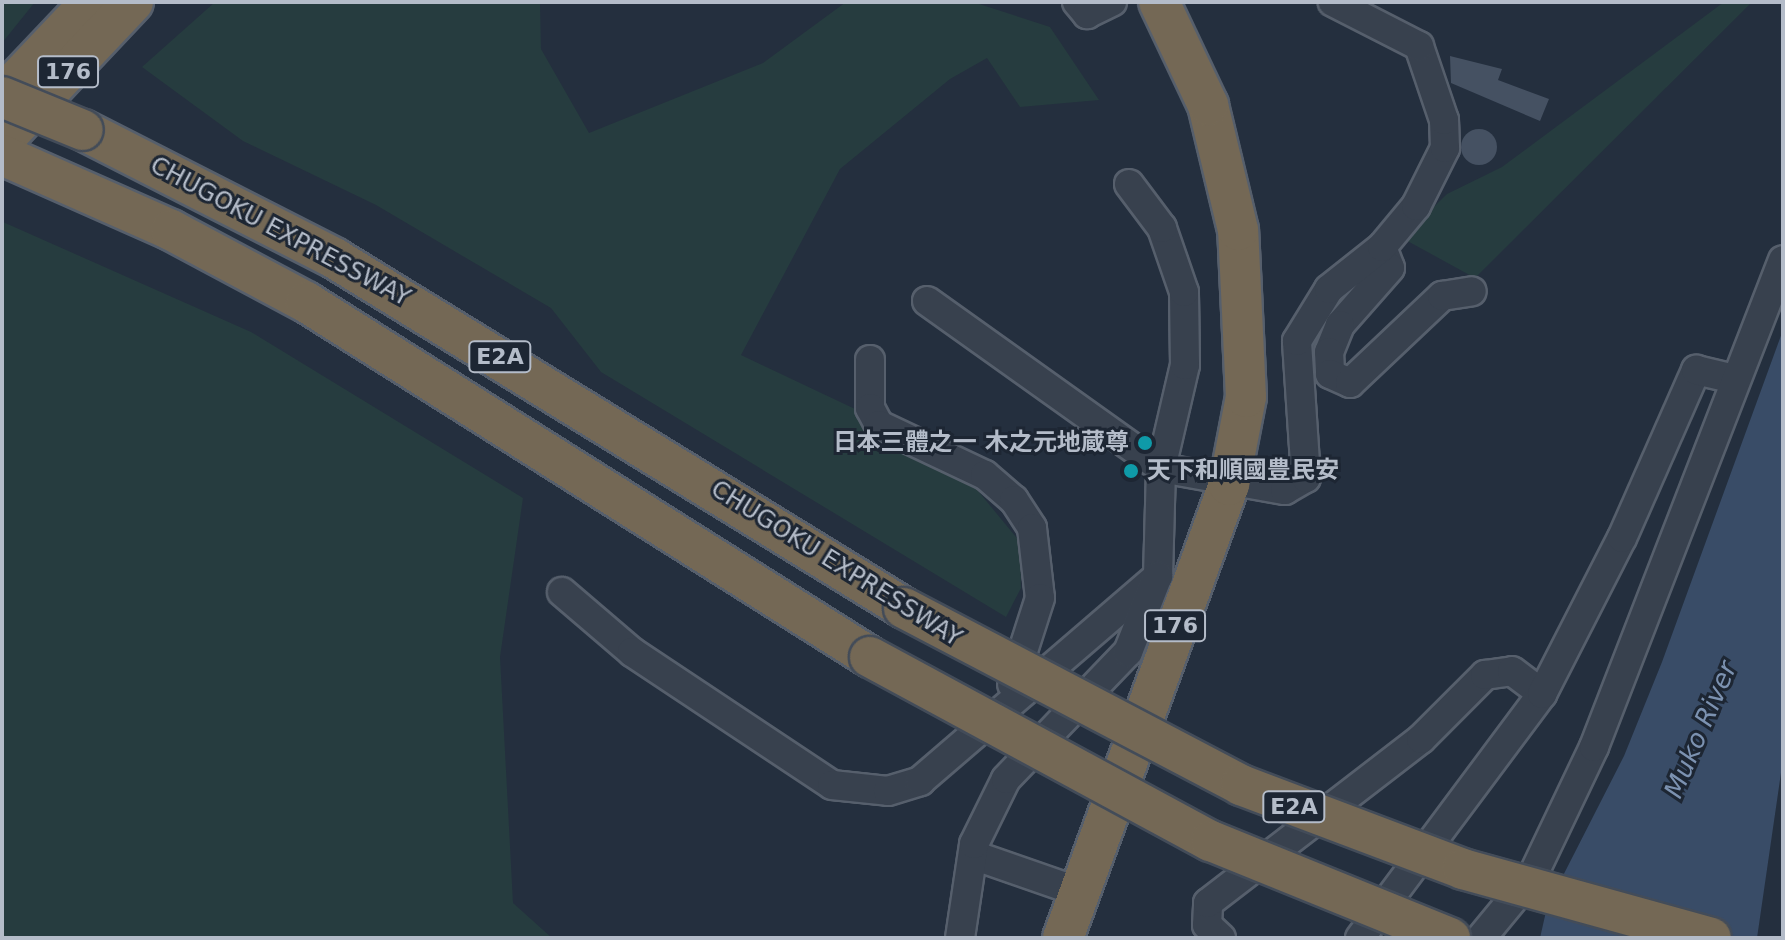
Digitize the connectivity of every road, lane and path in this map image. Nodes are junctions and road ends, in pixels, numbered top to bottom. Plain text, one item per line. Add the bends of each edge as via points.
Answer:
1 (91, 2) edge
2 (133, 2) edge
3 (1077, 2) edge
4 (1112, 2) edge
5 (1136, 2) edge
6 (1159, 2) edge
7 (1333, 2) edge
8 (2, 97) edge
9 (2, 141) edge
10 (2, 155) edge
11 (1129, 184) dead end
12 (1382, 247) junction
13 (1783, 260) edge
14 (1472, 291) dead end
15 (927, 301) dead end
16 (1244, 306) junction
17 (870, 360) dead end
18 (1734, 379) junction
19 (1161, 468) junction
20 (1229, 485) junction
21 (1158, 576) junction
22 (562, 592) dead end
23 (1542, 694) junction
24 (1005, 705) junction
25 (973, 855) junction
26 (1079, 892) junction
27 (960, 938) edge
28 (1063, 938) edge
29 (1221, 938) edge
30 (1360, 938) edge
31 (1450, 938) edge
32 (1481, 938) edge
33 (1711, 938) edge

1 - 8 highway, 176
2 - 9 highway, 176
3 - 4 street via 1087,14
5 - 16 highway, 176 via 1196,137
6 - 16 highway, 176 via 1208,105 1238,230
7 - 12 street via 1419,46 1444,120 1445,148 1433,175
8 - 33 highway, CHUGOKU EXPRESSWAY / E2A, bridge via 83,130 334,258 904,608 1124,729 1322,818 1463,869
10 - 31 highway, CHUGOKU EXPRESSWAY / E2A, bridge via 306,302 870,657 1211,841
11 - 19 street via 1162,228 1184,292 1185,365
12 - 14 street via 1390,268 1340,325 1329,352 1330,374 1350,383 1442,296
12 - 20 street via 1329,289 1297,341 1306,478 1285,490
13 - 18 street
15 - 19 street
16 - 20 highway, 176 via 1246,397
17 - 24 street via 870,408 879,425 985,475 1032,528 1040,598
18 - 23 street via 1696,370 1622,538
18 - 32 street via 1594,747 1533,875
19 - 20 street
19 - 21 street
20 - 26 highway, 176
21 - 24 street
21 - 25 street via 1128,652 1006,779
22 - 24 street via 644,661 832,785 888,791 920,781
23 - 29 street via 1512,671 1485,675 1421,739 1208,903 1207,925
23 - 30 street
25 - 26 street
25 - 27 street
26 - 28 highway, 176

